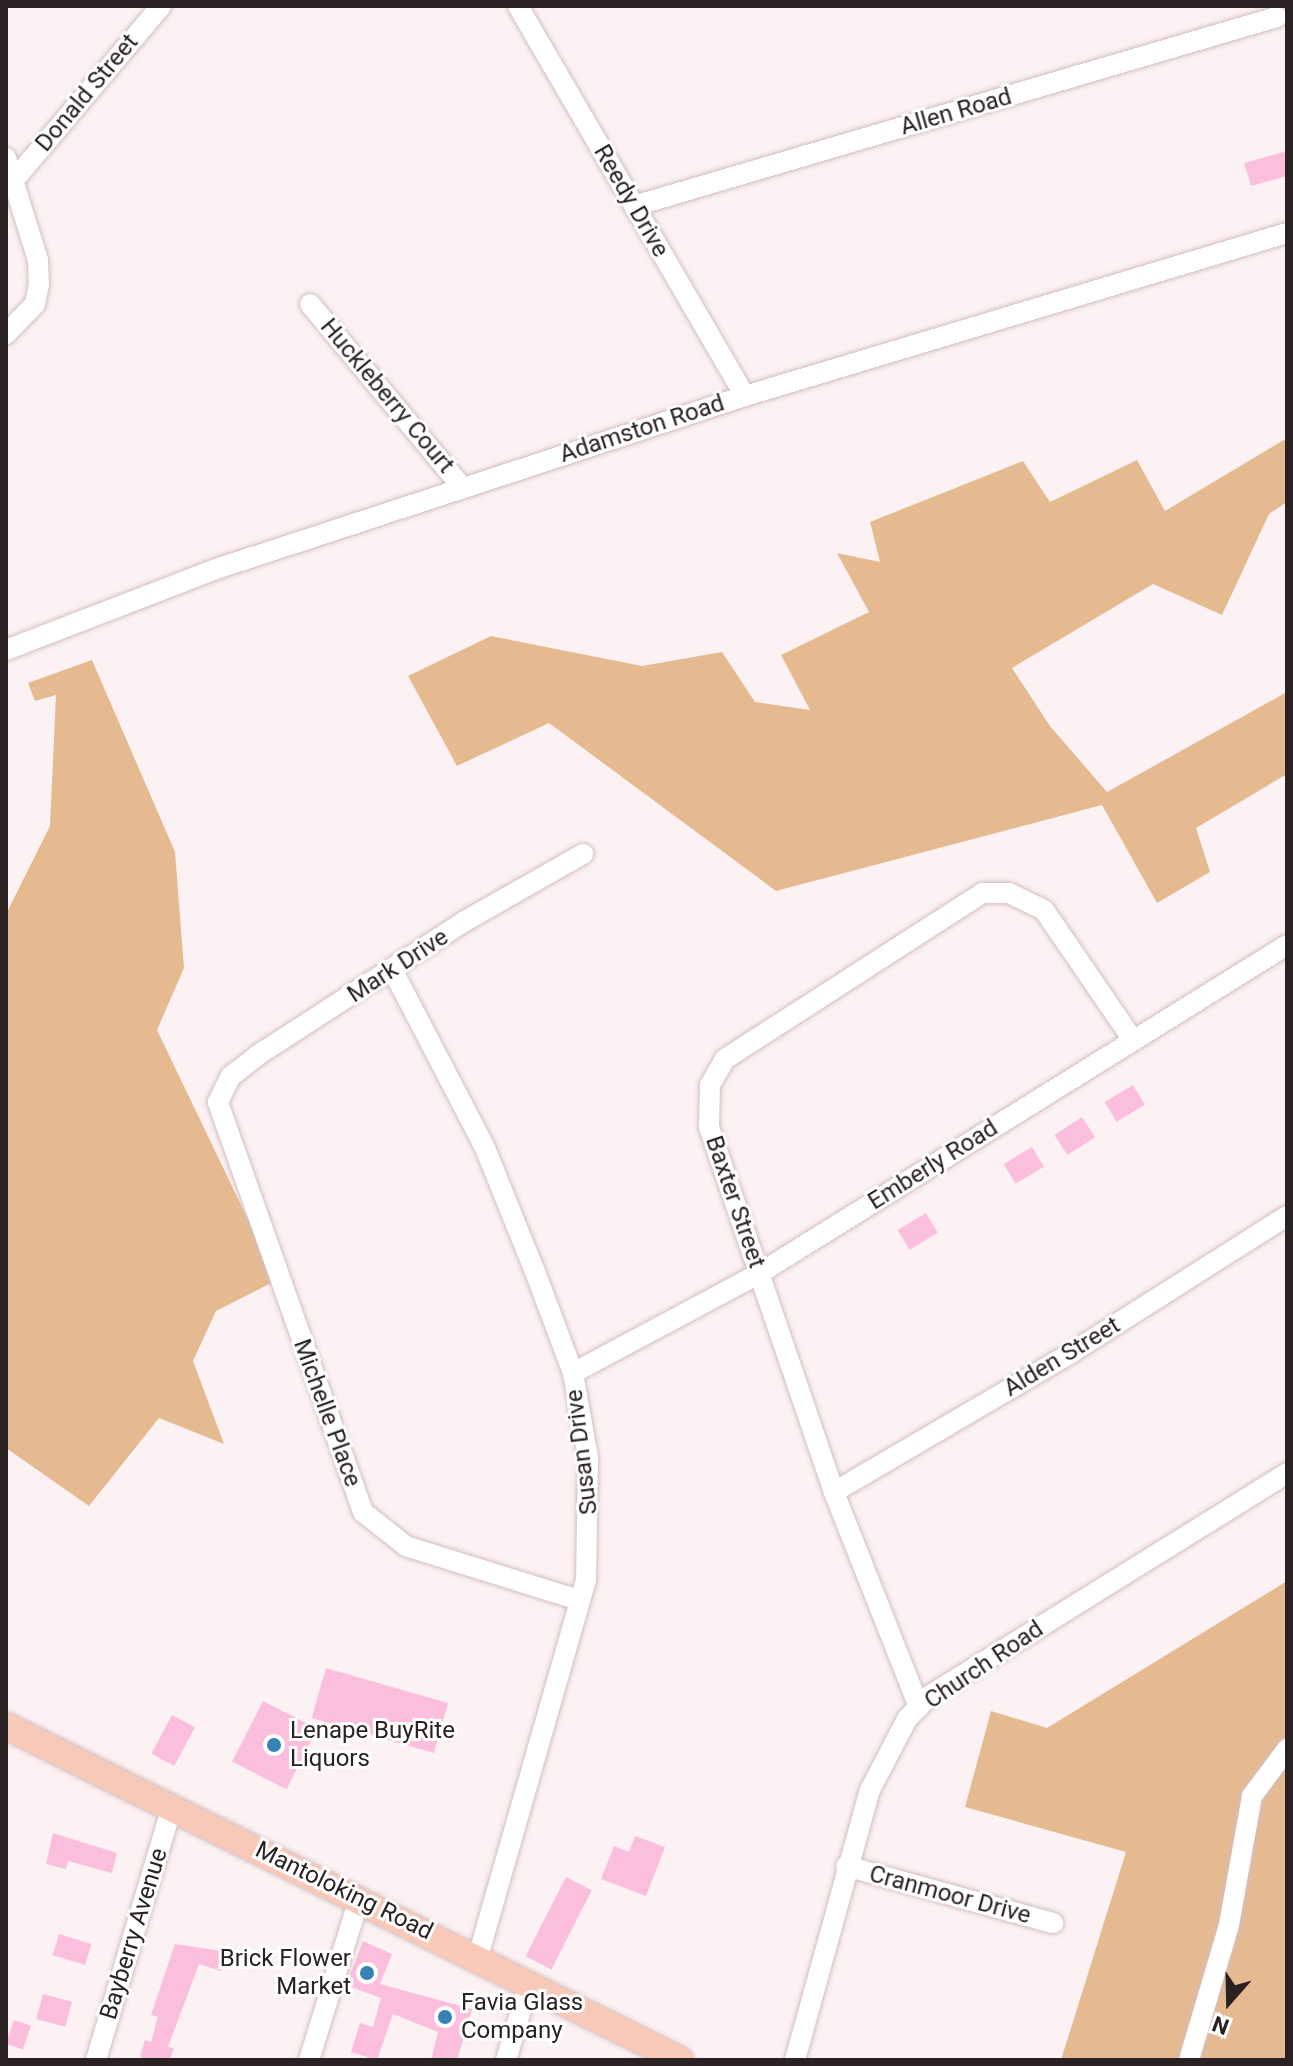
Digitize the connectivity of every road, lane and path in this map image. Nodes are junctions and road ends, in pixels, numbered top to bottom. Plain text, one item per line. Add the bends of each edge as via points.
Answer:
1 (518, 6) edge
2 (152, 10) edge
3 (1278, 19) edge
4 (6, 158) edge
5 (14, 180) junction
6 (634, 206) junction
7 (1287, 233) edge
8 (310, 304) dead end
9 (6, 334) edge
10 (745, 396) junction
11 (463, 488) junction
12 (6, 634) edge
13 (35, 639) junction
14 (6, 650) edge
15 (583, 854) dead end
16 (1287, 945) edge
17 (393, 971) junction
18 (1133, 1040) junction
19 (223, 1091) joint
20 (1287, 1216) edge
21 (760, 1273) junction
22 (573, 1373) junction
23 (1287, 1473) edge
24 (834, 1492) junction
25 (579, 1600) junction
26 (919, 1707) junction
27 (6, 1726) edge
28 (1287, 1749) edge
29 (172, 1807) junction
30 (846, 1866) junction
31 (359, 1899) junction
32 (1053, 1923) dead end
33 (478, 1957) junction
34 (529, 1984) junction
35 (96, 2060) edge
36 (309, 2060) edge
37 (506, 2060) edge
38 (680, 2060) edge
39 (795, 2060) edge
40 (1189, 2060) edge

1 - 6 street, Reedy Drive
2 - 5 street, Donald Street
3 - 6 street, Allen Road
4 - 5 street
5 - 9 street via 38,260 39,284 35,304
6 - 10 street, Reedy Drive
7 - 10 street, Adamston Road
8 - 11 street, Huckleberry Court
10 - 11 street, Adamston Road
11 - 13 street, Adamston Road via 219,568
12 - 13 street
13 - 14 street, Adamston Road
15 - 17 street, Mark Drive via 465,921
16 - 18 street, Emberly Road
17 - 19 street, Mark Drive via 258,1055
17 - 22 street, Susan Drive via 485,1148
18 - 21 street, Emberly Road
18 - 21 street, Baxter Street via 1044,910 1009,893 983,893 725,1059 714,1074 709,1126
19 - 25 street, Michelle Place via 219,1115 363,1512 406,1546
20 - 24 street, Alden Street via 1074,1351
21 - 22 street, Emberly Road
21 - 24 street, Baxter Street
22 - 25 street, Susan Drive via 588,1457 591,1537
23 - 26 street, Church Road
24 - 26 street, Baxter Street
25 - 33 street, Susan Drive
26 - 30 street, Church Road via 870,1790
27 - 29 main road, Mantoloking Road
28 - 40 street via 1252,1796 1229,1925
29 - 31 main road, Mantoloking Road
29 - 35 street, Bayberry Avenue
30 - 32 street, Cranmoor Drive
30 - 39 street, Church Road
31 - 33 main road, Mantoloking Road
31 - 36 street
33 - 34 main road, Mantoloking Road
34 - 37 street
34 - 38 main road, Mantoloking Road

